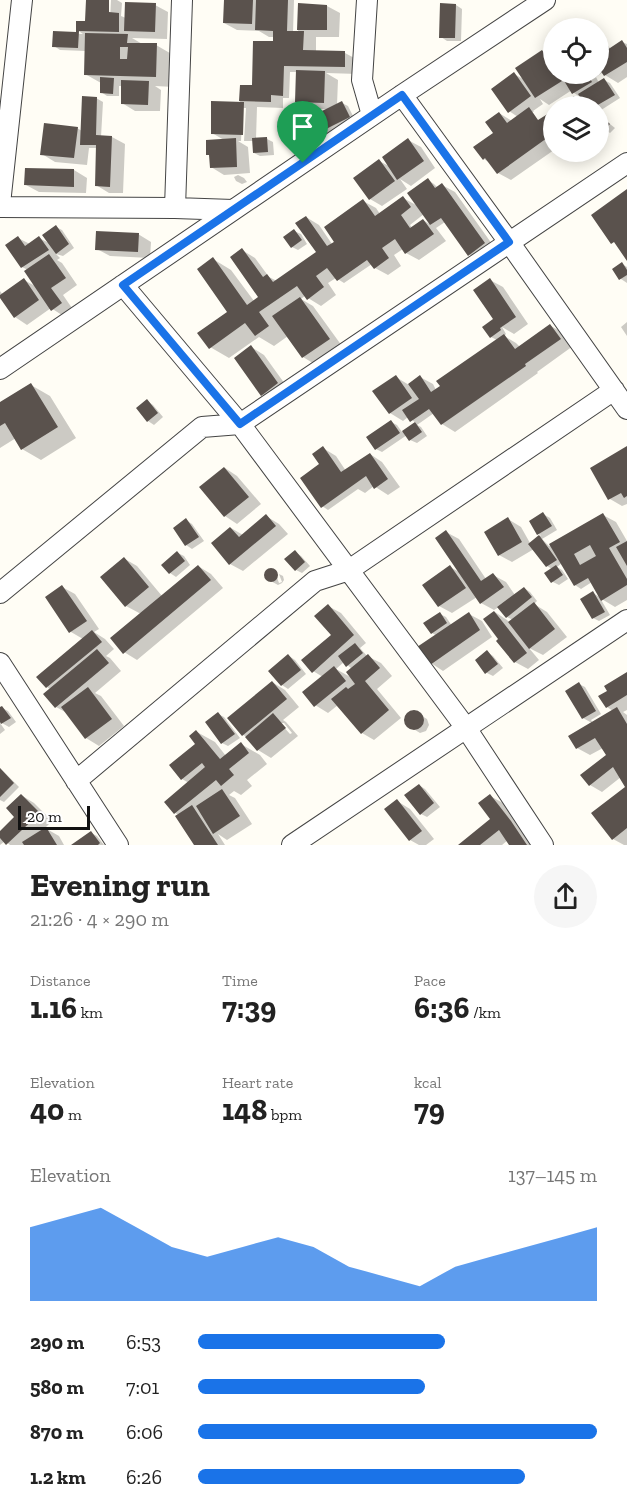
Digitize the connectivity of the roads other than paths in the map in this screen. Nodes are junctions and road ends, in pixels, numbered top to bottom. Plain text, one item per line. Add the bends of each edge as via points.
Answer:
1 (22, 0) edge
2 (182, 0) edge
3 (367, 0) edge
4 (545, 0) edge
5 (402, 95) junction
6 (372, 115) junction
7 (627, 163) edge
8 (0, 206) edge
9 (175, 208) junction
10 (233, 210) junction
11 (509, 242) junction
12 (123, 285) junction
13 (0, 369) edge
14 (614, 390) junction
15 (627, 408) edge
16 (240, 424) junction
17 (349, 570) junction
18 (0, 593) edge
19 (627, 620) edge
20 (0, 663) edge
21 (466, 728) junction
22 (76, 781) junction
23 (118, 845) edge
24 (292, 845) edge
25 (543, 845) edge

1 - 8 street
2 - 9 street
3 - 6 street via 362,80
4 - 5 street
5 - 6 street
5 - 11 street
6 - 10 street
7 - 11 street
8 - 9 street
9 - 10 street
10 - 12 street
11 - 14 street
11 - 16 street
12 - 13 street
12 - 16 street
14 - 15 street
14 - 17 street
16 - 17 street
16 - 18 street via 202,427
17 - 21 street
17 - 22 street via 315,581
19 - 21 street
20 - 22 street
21 - 24 street
21 - 25 street
22 - 23 street

